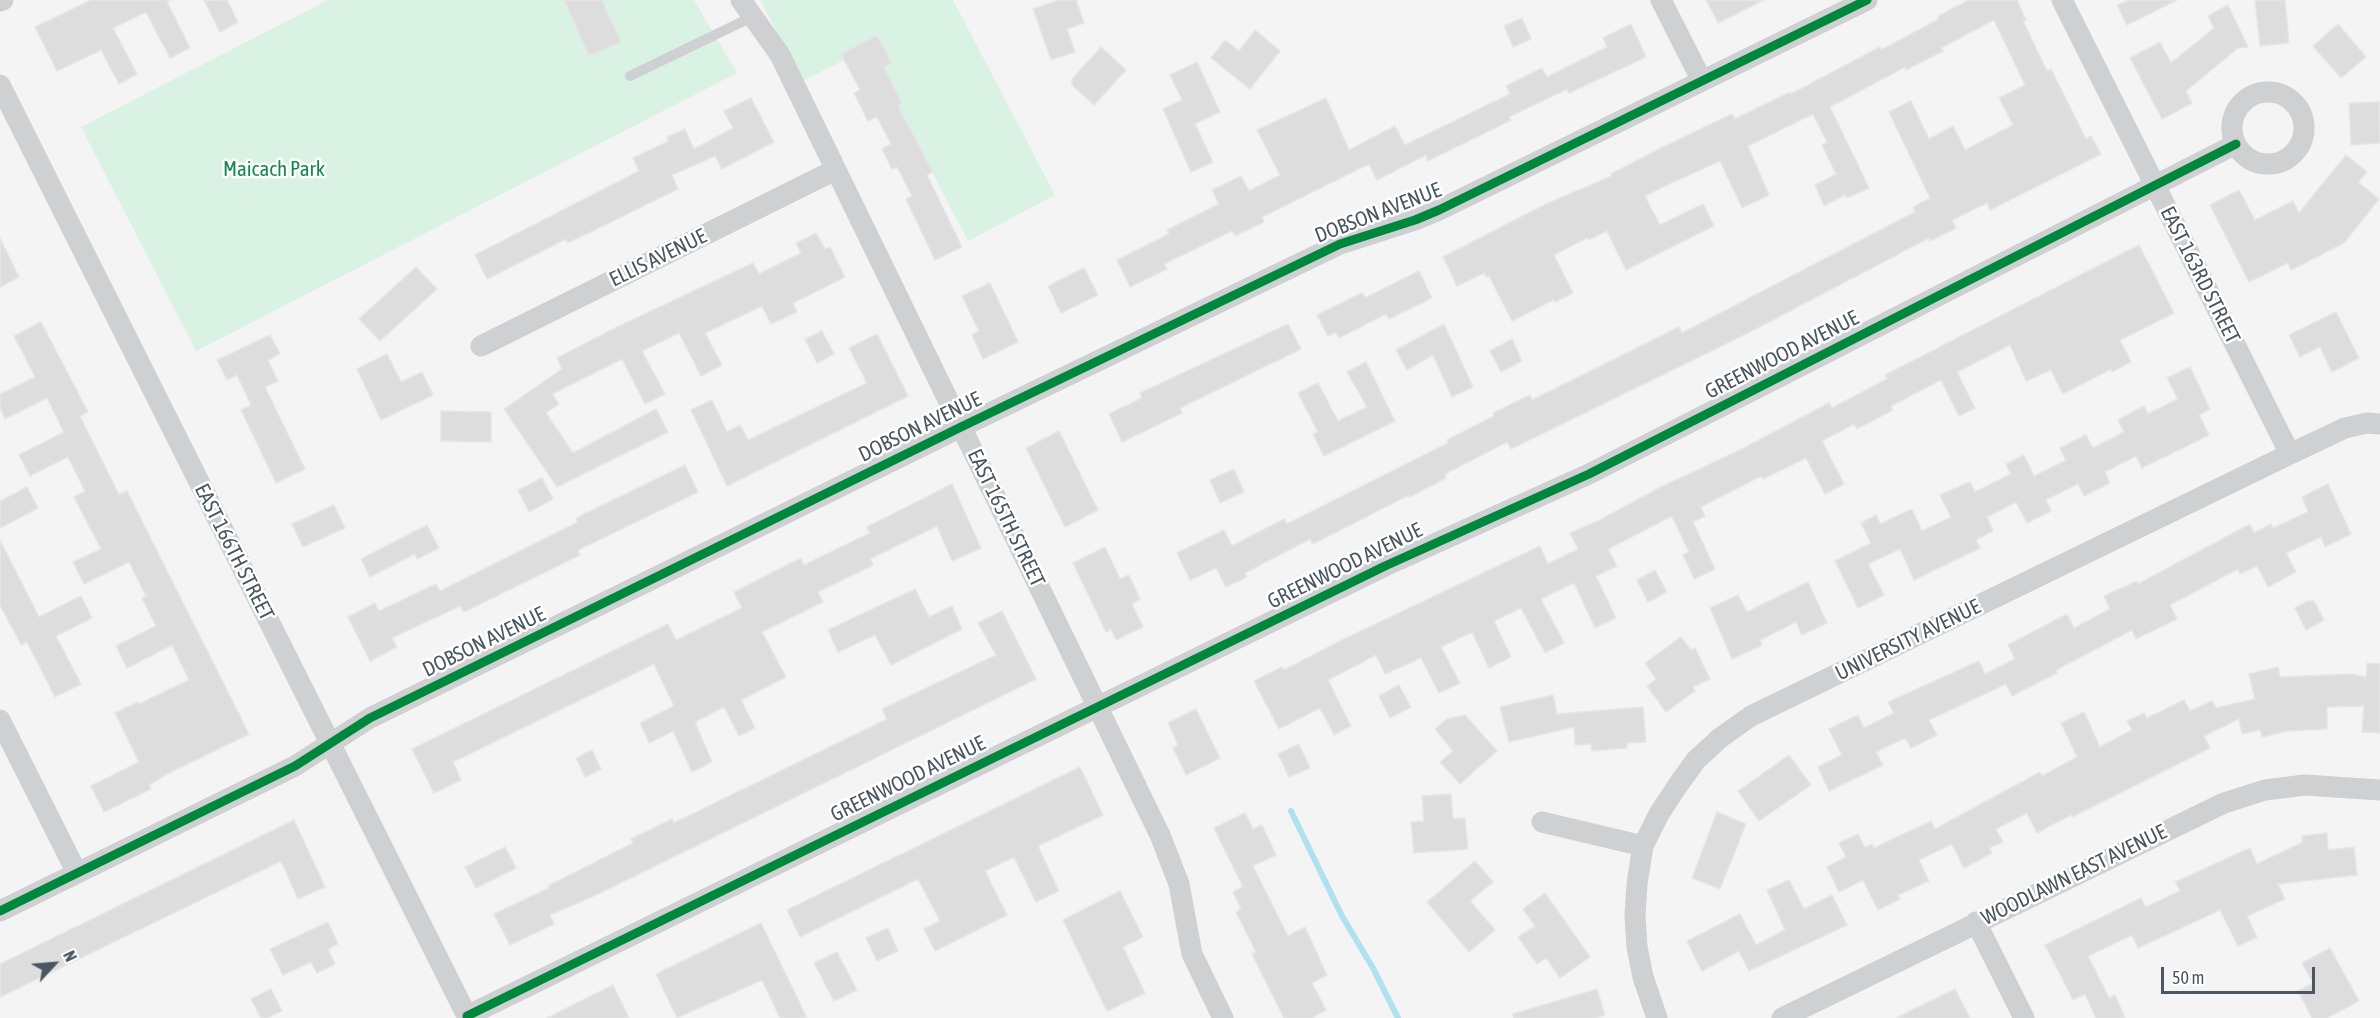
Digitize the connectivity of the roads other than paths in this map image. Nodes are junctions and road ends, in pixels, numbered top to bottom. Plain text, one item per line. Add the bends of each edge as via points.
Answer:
1 (1661, 0) edge
2 (1867, 0) edge
3 (2062, 0) edge
4 (747, 8) edge
5 (630, 76) dead end
6 (1702, 81) junction
7 (0, 85) edge
8 (2236, 144) dead end
9 (836, 170) junction
10 (2155, 185) junction
11 (481, 345) dead end
12 (2380, 424) edge
13 (961, 427) junction
14 (2290, 454) junction
15 (1097, 706) junction
16 (0, 720) edge
17 (330, 744) junction
18 (2380, 790) edge
19 (1542, 822) dead end
20 (1643, 846) junction
21 (77, 873) junction
22 (0, 910) edge
23 (1976, 922) junction
24 (468, 1017) edge
25 (1223, 1018) edge
26 (1657, 1018) edge
27 (1782, 1018) edge
28 (2024, 1018) edge

1 - 6 street
2 - 6 street, DOBSON AVENUE
3 - 10 street, EAST 163RD STREET
4 - 5 lane
4 - 9 street, EAST 165TH STREET via 780,55
6 - 13 street, DOBSON AVENUE via 1439,210 1340,244
7 - 17 street, EAST 166TH STREET
8 - 10 street, GREENWOOD AVENUE
9 - 11 street, ELLIS AVENUE
9 - 13 street, EAST 165TH STREET
10 - 14 street, EAST 163RD STREET
10 - 15 street, GREENWOOD AVENUE via 1589,474 1434,543
12 - 14 street, UNIVERSITY AVENUE via 2345,428
13 - 15 street, EAST 165TH STREET
13 - 17 street, DOBSON AVENUE via 370,718
14 - 20 street, UNIVERSITY AVENUE via 1751,716 1696,760 1659,814
15 - 24 street, GREENWOOD AVENUE
15 - 25 street, EAST 165TH STREET via 1171,859 1192,954
16 - 21 street
17 - 21 street, DOBSON AVENUE via 295,766
17 - 24 street, EAST 166TH STREET
18 - 23 street, WOODLAWN EAST AVENUE via 2305,785 2265,790 2224,803
19 - 20 street
20 - 26 street, UNIVERSITY AVENUE via 1635,915 1637,947
21 - 22 street, DOBSON AVENUE
23 - 27 street, WOODLAWN EAST AVENUE
23 - 28 street

